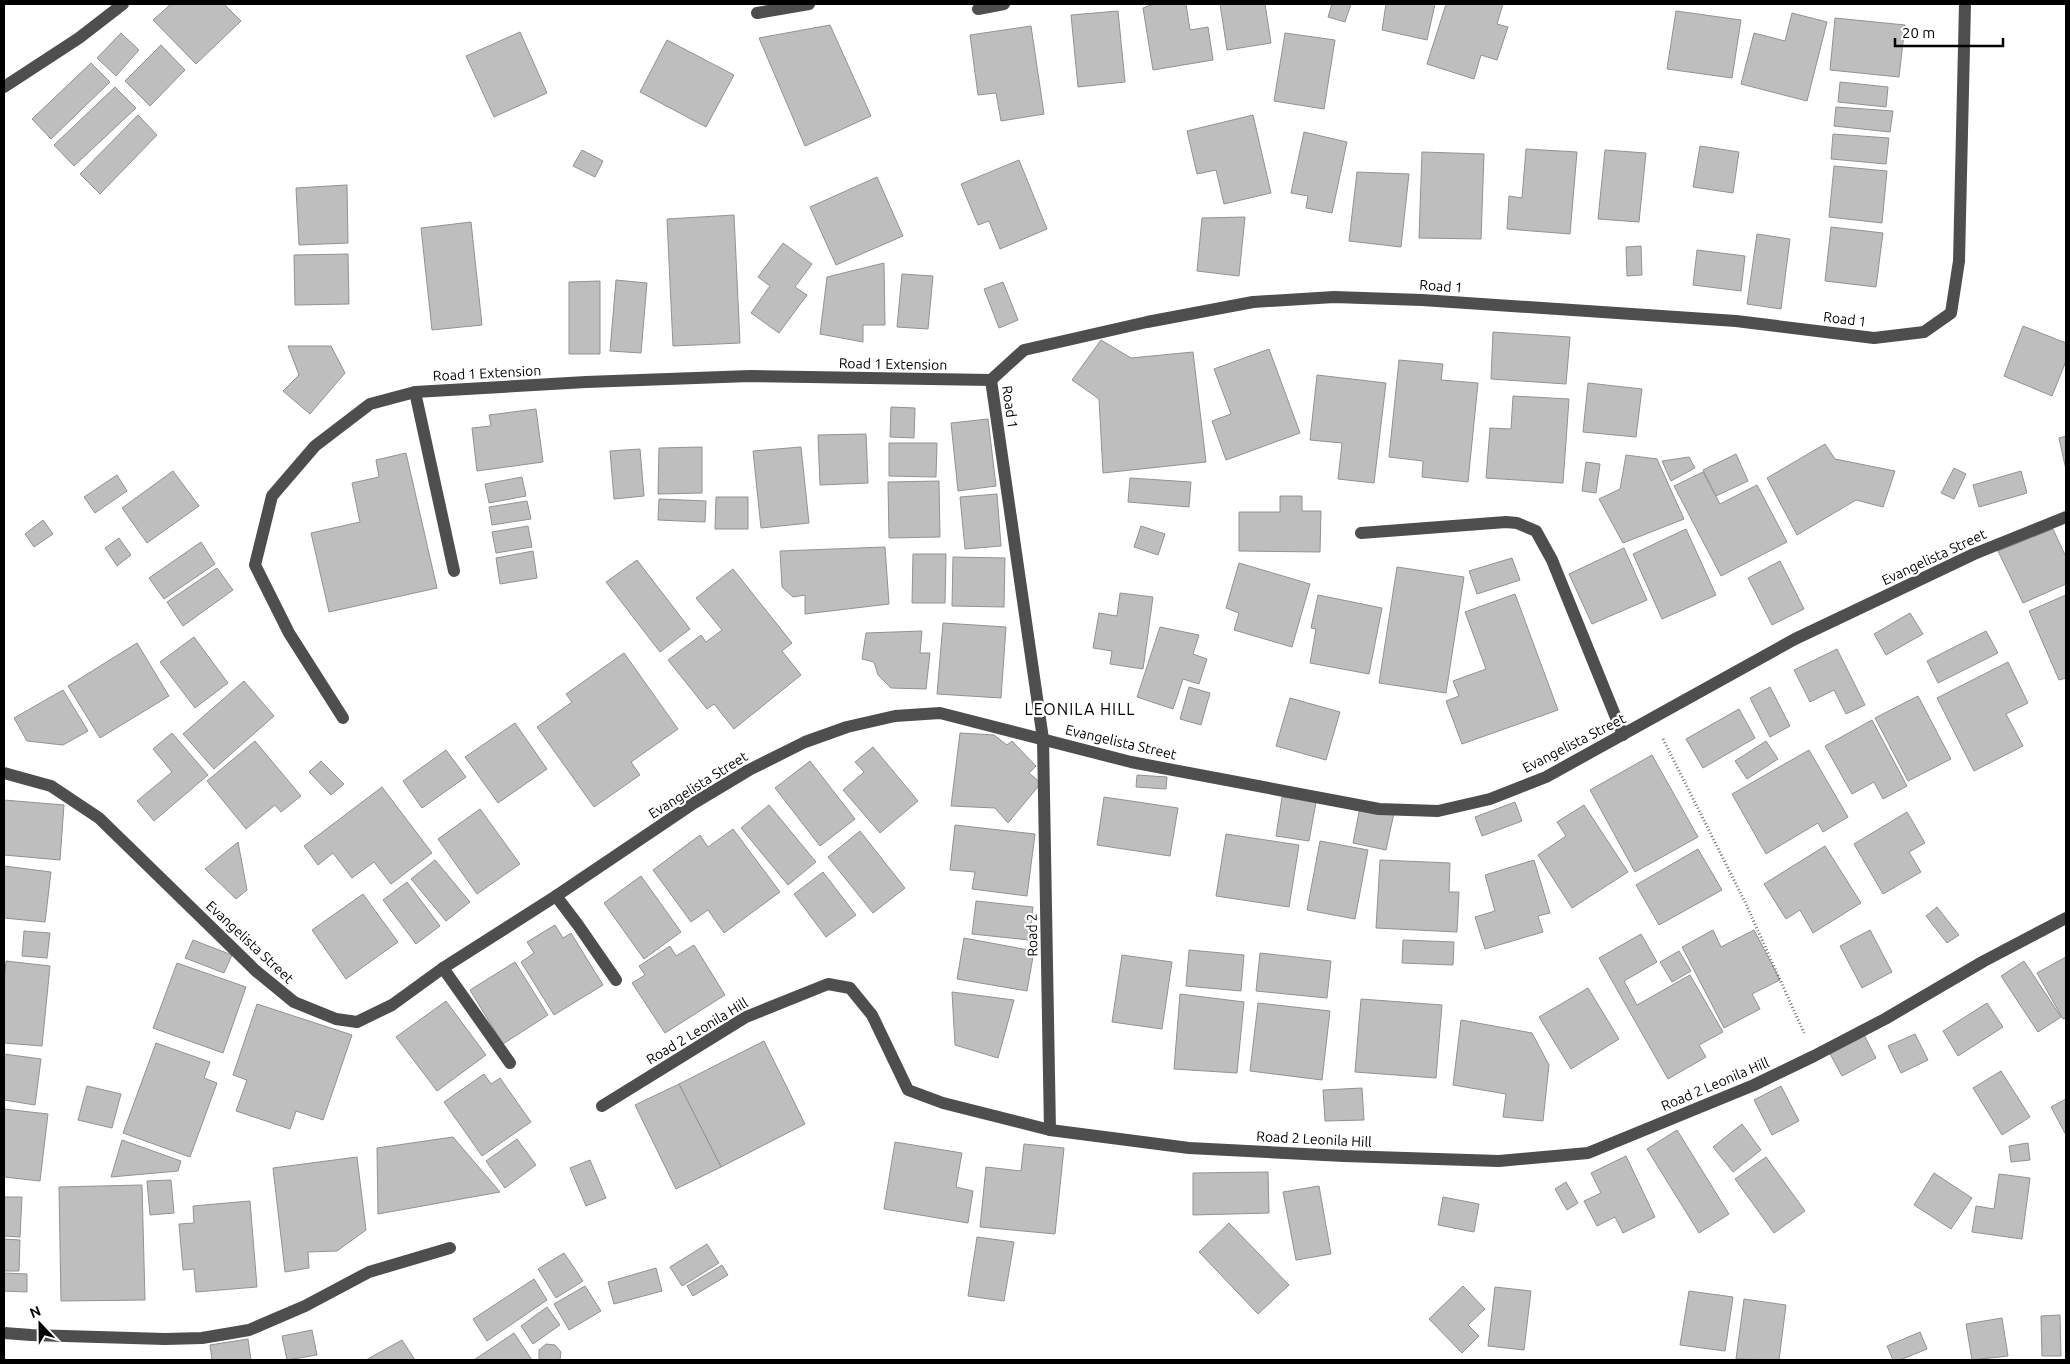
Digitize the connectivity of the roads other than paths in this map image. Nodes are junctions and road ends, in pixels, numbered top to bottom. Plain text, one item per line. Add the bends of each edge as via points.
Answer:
1 (123, 4) edge
2 (809, 4) edge
3 (1004, 4) edge
4 (1965, 4) edge
5 (978, 9) dead end
6 (757, 13) dead end
7 (4, 87) edge
8 (991, 380) junction
9 (415, 392) junction
10 (2066, 517) edge
11 (1361, 533) dead end
12 (454, 571) dead end
13 (343, 718) dead end
14 (1623, 736) junction
15 (1043, 739) junction
16 (4, 773) edge
17 (556, 896) junction
18 (2066, 918) edge
19 (443, 968) junction
20 (616, 980) dead end
21 (510, 1063) dead end
22 (602, 1106) dead end
23 (1050, 1130) junction
24 (450, 1248) dead end
25 (4, 1332) edge

1 - 7 street via 79,38
2 - 6 street
3 - 5 street
4 - 8 street, Road 1 via 1960,261 1951,312 1924,332 1874,338 1726,320 1334,297 1253,302 1024,350
8 - 9 street, Road 1 Extension via 750,376
8 - 15 street, Road 1
9 - 12 street
9 - 13 street, Road 1 Extension via 370,404 315,446 272,496 255,565 289,633
10 - 14 street, Evangelista Street via 1974,554 1795,639
11 - 14 street via 1506,522 1536,531 1552,560
14 - 15 street, Evangelista Street via 1546,777 1490,799 1438,811 1370,807 1131,762
15 - 17 street, Evangelista Street via 940,713 895,716 847,728 805,742 749,770
15 - 23 street, Road 2
16 - 19 street, Evangelista Street via 51,786 99,818 256,971 294,1002 336,1019 356,1022 392,1005
17 - 19 street, Evangelista Street
17 - 20 street
18 - 23 street, Road 2 Leonila Hill via 1814,1056 1754,1085 1588,1153 1499,1161 1344,1156 1189,1148
19 - 21 street
22 - 23 street, Road 2 Leonila Hill via 746,1017 828,984 850,988 872,1015 908,1090 943,1103
24 - 25 street via 369,1272 305,1306 250,1330 202,1338 165,1339

